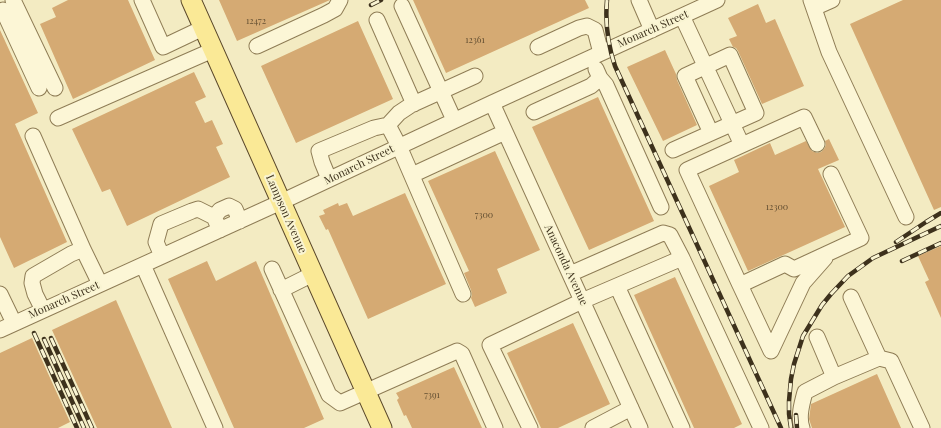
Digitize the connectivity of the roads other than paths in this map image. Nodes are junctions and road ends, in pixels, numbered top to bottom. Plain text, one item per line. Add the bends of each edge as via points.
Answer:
1 (142, 0) edge
2 (191, 0) edge
3 (340, 0) edge
4 (639, 0) edge
5 (717, 0) edge
6 (832, 0) edge
7 (812, 4) edge
8 (4, 6) edge
9 (402, 6) dead end
10 (682, 16) junction
11 (377, 20) dead end
12 (204, 28) junction
13 (652, 30) junction
14 (257, 46) dead end
15 (538, 47) dead end
16 (213, 50) junction
17 (596, 55) junction
18 (706, 66) junction
19 (475, 76) dead end
20 (600, 78) junction
21 (39, 88) dead end
22 (55, 88) dead end
23 (441, 92) junction
24 (492, 103) junction
25 (414, 104) junction
26 (725, 106) junction
27 (534, 112) dead end
28 (703, 116) junction
29 (58, 118) dead end
30 (454, 120) junction
31 (732, 123) junction
32 (388, 125) junction
33 (505, 132) junction
34 (711, 132) junction
35 (33, 136) dead end
36 (817, 144) dead end
37 (742, 145) junction
38 (399, 146) junction
39 (673, 150) dead end
40 (830, 174) dead end
41 (412, 175) junction
42 (329, 179) junction
43 (281, 202) junction
44 (661, 206) dead end
45 (906, 217) dead end
46 (217, 224) junction
47 (83, 249) junction
48 (832, 251) junction
49 (162, 256) junction
50 (682, 258) junction
51 (143, 265) junction
52 (272, 269) dead end
53 (313, 274) junction
54 (570, 274) junction
55 (100, 284) junction
56 (740, 285) junction
57 (618, 286) junction
58 (281, 290) junction
59 (0, 294) edge
60 (463, 294) dead end
61 (851, 297) dead end
62 (582, 302) junction
63 (43, 310) junction
64 (7, 327) edge
65 (817, 337) dead end
66 (878, 358) junction
67 (834, 377) junction
68 (366, 391) junction
69 (631, 408) junction
70 (755, 426) edge
71 (215, 428) edge
72 (382, 428) edge
73 (496, 428) edge
74 (530, 428) edge
75 (593, 428) edge
76 (640, 428) edge
77 (682, 428) edge
78 (802, 428) edge
79 (922, 428) edge

1 - 12 street via 163,46
2 - 12 main road, Lampson Avenue
3 - 14 street via 335,9
4 - 13 street
5 - 10 street, Monarch Street
6 - 7 street
7 - 45 street via 829,52
8 - 21 street
8 - 22 street
9 - 23 street
10 - 13 street, Monarch Street
10 - 18 street
11 - 25 street
12 - 16 main road, Lampson Avenue
13 - 17 street, Monarch Street
15 - 17 street via 587,26 595,30
16 - 29 street
16 - 43 main road, Lampson Avenue
17 - 20 street
17 - 24 street, Monarch Street
18 - 26 street
18 - 28 street via 685,76
18 - 31 street via 730,56 756,113
19 - 23 street
20 - 27 street via 591,86
20 - 44 street
23 - 25 street
23 - 30 street
24 - 30 street, Monarch Street
24 - 33 street, Anaconda Avenue
25 - 32 street via 399,113
26 - 28 street
26 - 31 street
28 - 34 street
30 - 38 street, Monarch Street
31 - 34 street
31 - 37 street
32 - 38 street
32 - 42 street via 374,128 319,151
33 - 41 street
33 - 54 street, Anaconda Avenue
34 - 39 street
35 - 47 street
36 - 37 street via 804,117
37 - 56 street via 687,170
38 - 41 street
38 - 42 street, Monarch Street
40 - 48 street via 860,238
41 - 60 street
42 - 43 street, Monarch Street
43 - 46 street, Monarch Street via 240,220
43 - 53 main road, Lampson Avenue
46 - 49 street, Monarch Street
46 - 49 street via 198,209 161,224 156,242
47 - 55 street
47 - 63 street via 34,276 32,283
48 - 56 street via 794,269 785,264
48 - 56 street via 803,283 770,350
49 - 51 street, Monarch Street
50 - 54 street via 670,235 662,232
50 - 57 street
50 - 70 street
51 - 55 street, Monarch Street
51 - 71 street
52 - 58 street
53 - 58 street
53 - 68 main road, Lampson Avenue
54 - 62 street, Anaconda Avenue
55 - 63 street, Monarch Street
57 - 62 street
57 - 77 street
58 - 68 street via 329,395 340,403
59 - 64 street
61 - 66 street
62 - 69 street, Anaconda Avenue
62 - 74 street via 490,345
63 - 64 street, Monarch Street
65 - 67 street
66 - 67 street
66 - 79 street via 891,361
67 - 78 street via 805,392 801,404
68 - 72 main road, Lampson Avenue
68 - 73 street via 457,351 462,354
69 - 75 street
69 - 76 street, Anaconda Avenue

